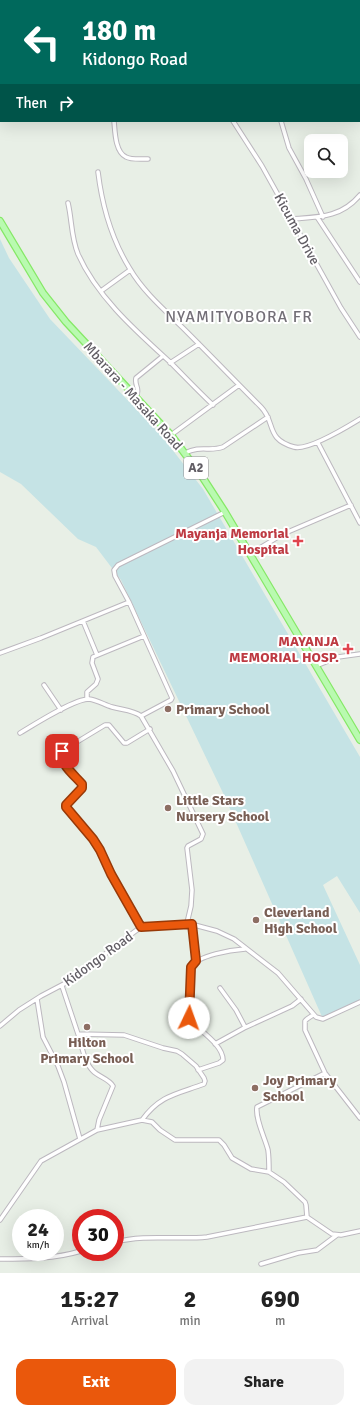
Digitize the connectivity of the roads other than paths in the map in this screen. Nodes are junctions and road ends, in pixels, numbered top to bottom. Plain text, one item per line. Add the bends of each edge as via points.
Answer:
1 (114, 122) edge
2 (233, 122) edge
3 (281, 122) edge
4 (148, 159) dead end
5 (98, 172) dead end
6 (359, 196) edge
7 (68, 203) dead end
8 (318, 217) junction
9 (323, 217) junction
10 (291, 219) junction
11 (0, 221) edge
12 (130, 270) junction
13 (360, 282) edge
14 (101, 291) junction
15 (360, 337) edge
16 (199, 344) junction
17 (163, 356) junction
18 (170, 363) junction
19 (239, 385) junction
20 (136, 397) junction
21 (213, 405) junction
22 (268, 417) junction
23 (360, 419) edge
24 (171, 435) junction
25 (318, 443) junction
26 (185, 453) junction
27 (351, 504) junction
28 (225, 512) junction
29 (360, 523) edge
30 (250, 554) junction
31 (129, 602) junction
32 (83, 621) junction
33 (144, 636) junction
34 (0, 652) edge
35 (360, 654) edge
36 (97, 655) junction
37 (316, 666) junction
38 (44, 685) dead end
39 (87, 699) junction
40 (61, 710) junction
41 (141, 716) junction
42 (150, 729) junction
43 (20, 733) dead end
44 (360, 740) edge
45 (187, 923) junction
46 (192, 924) junction
47 (141, 927) junction
48 (245, 949) junction
49 (196, 961) junction
50 (62, 986) junction
51 (220, 988) dead end
52 (37, 999) junction
53 (301, 1000) junction
54 (360, 1002) edge
55 (313, 1015) junction
56 (0, 1026) edge
57 (245, 1027) junction
58 (78, 1034) junction
59 (215, 1044) junction
60 (198, 1070) junction
61 (325, 1073) junction
62 (360, 1118) edge
63 (142, 1120) junction
64 (97, 1130) junction
65 (80, 1139) junction
66 (269, 1172) junction
67 (307, 1217) junction
68 (0, 1220) edge
69 (360, 1231) edge
70 (337, 1235) junction
71 (124, 1240) edge
72 (72, 1254) edge
73 (0, 1259) edge
74 (261, 1264) dead end

1 - 4 street via 118,148 122,154 126,158
2 - 10 street, Kicuma Drive via 262,166
3 - 9 street via 289,148
5 - 12 street via 100,189 112,230
6 - 9 street via 340,211
7 - 14 street via 78,254
8 - 9 street
8 - 10 street
8 - 13 street
10 - 15 street, Kicuma Drive
11 - 20 main road, Mbarara - Masaka Road / A2 via 43,293 66,322
12 - 14 street
12 - 16 street via 150,296
14 - 17 street
16 - 18 street
16 - 19 street
17 - 18 street
17 - 20 street via 136,378
18 - 21 street
19 - 21 street
19 - 22 street
20 - 24 main road, Mbarara - Masaka Road / A2
21 - 24 street
22 - 25 street via 275,436 286,444 299,448
22 - 26 street via 223,447 197,448
23 - 25 street
24 - 26 main road, Mbarara - Masaka Road / A2
25 - 27 street
26 - 28 main road, Mbarara - Masaka Road / A2
27 - 29 street
27 - 30 street via 283,534
28 - 30 main road, Mbarara - Masaka Road / A2
28 - 31 street via 118,566 114,572
30 - 37 main road, Mbarara - Masaka Road / A2
31 - 32 street
31 - 33 street
32 - 34 street
32 - 36 street
33 - 36 street
33 - 41 street via 172,698
35 - 37 street via 338,657
36 - 39 street via 91,661 98,679 87,692
37 - 44 main road, Mbarara - Masaka Road / A2
38 - 40 street
39 - 40 street
39 - 41 street
40 - 43 street
41 - 42 street
42 - 45 street via 203,834 201,839 187,848 192,890
42 - 47 street via 124,743 109,725 105,725 62,751 60,755 69,771 82,784 82,788 66,807 100,850
45 - 46 street, Kidongo Road
45 - 47 street, Kidongo Road
46 - 48 street, Kidongo Road via 234,939
46 - 49 street
47 - 50 street, Kidongo Road via 79,976
48 - 49 street via 223,951
48 - 53 street, Kidongo Road via 278,973
49 - 59 street via 191,967 189,1018
50 - 52 street, Kidongo Road
50 - 58 street
51 - 57 street
52 - 56 street, Kidongo Road
52 - 65 street via 43,1037 64,1082
53 - 55 street, Kidongo Road
53 - 57 street
54 - 55 street via 323,1019
55 - 61 street via 307,1019 304,1026
57 - 59 street
58 - 60 street via 133,1037 177,1051
58 - 64 street via 89,1066 94,1073 113,1086
59 - 60 street via 223,1055 223,1060
60 - 63 street via 204,1078 204,1084 161,1100
61 - 62 street
61 - 66 street via 257,1107 268,1150
63 - 64 street
63 - 66 street via 152,1122 175,1140 219,1140 238,1163 251,1169
64 - 65 street
65 - 68 street via 42,1161
66 - 67 street via 303,1200
67 - 70 street via 323,1229
67 - 71 street via 207,1237
69 - 70 street
70 - 74 street via 317,1250
72 - 73 street via 28,1260

